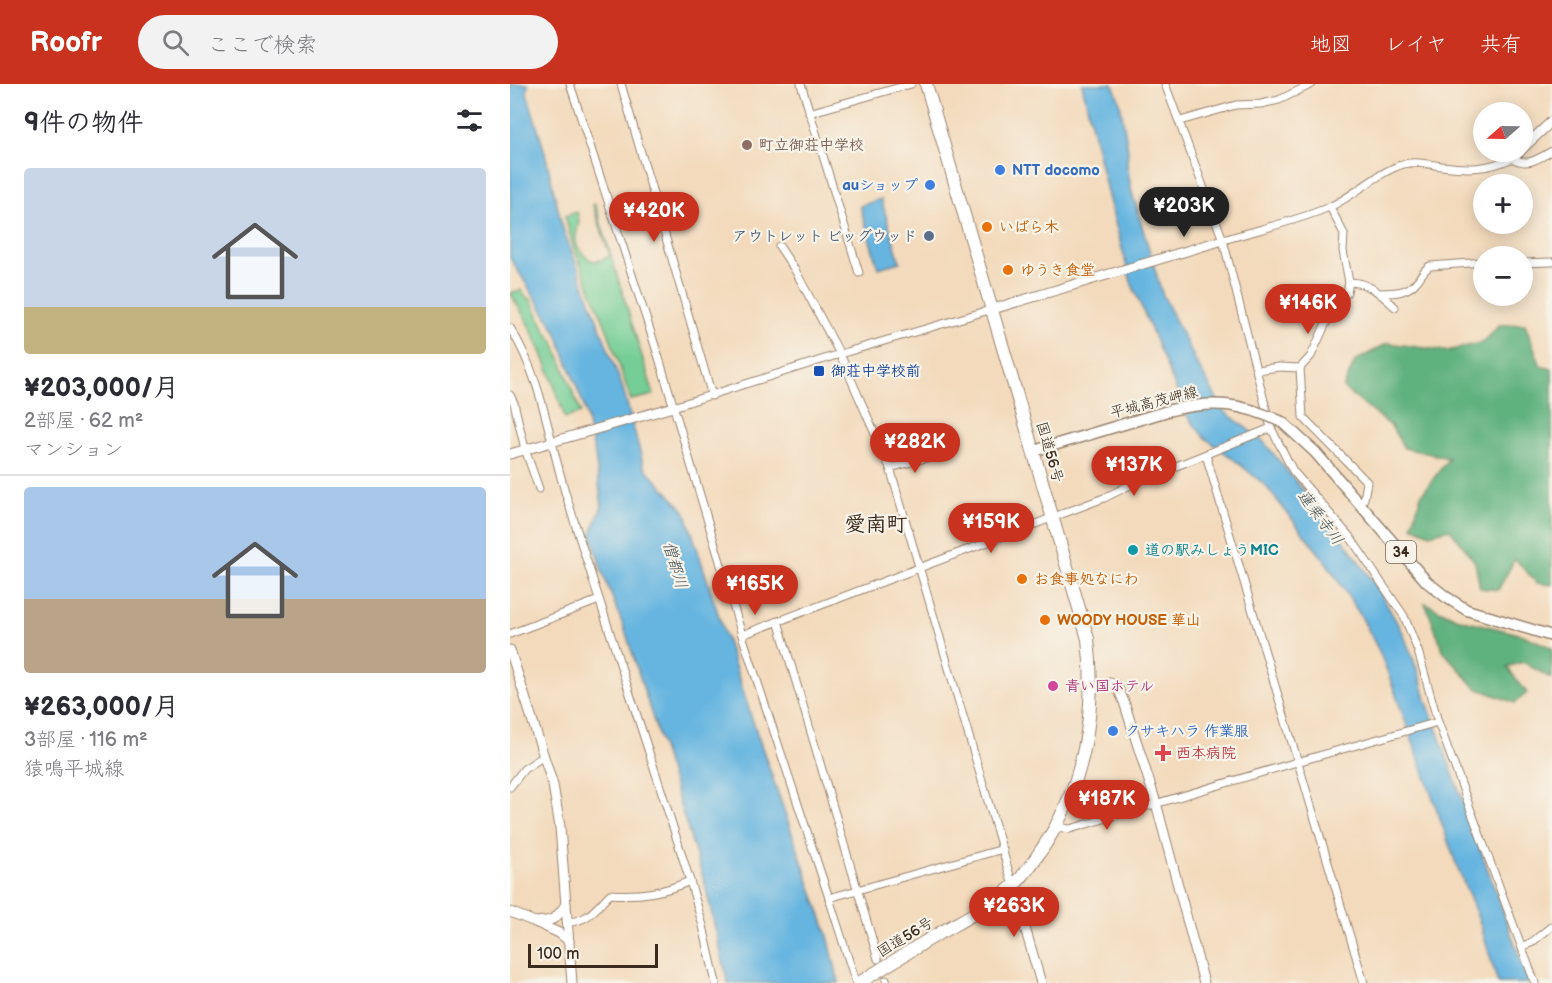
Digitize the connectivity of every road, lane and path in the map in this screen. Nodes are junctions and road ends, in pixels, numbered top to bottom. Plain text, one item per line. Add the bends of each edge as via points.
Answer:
1 (570, 84) edge
2 (621, 84) edge
3 (801, 84) edge
4 (911, 84) edge
5 (926, 84) edge
6 (1165, 84) edge
7 (1312, 84) edge
8 (809, 113) junction
9 (1180, 121) junction
10 (1552, 121) edge
11 (1533, 139) edge
12 (1552, 151) edge
13 (1533, 161) edge
14 (1502, 162) edge
15 (1330, 207) junction
16 (1223, 240) junction
17 (779, 246) dead end
18 (1552, 262) edge
19 (1473, 263) edge
20 (1533, 263) edge
21 (859, 273) dead end
22 (1349, 282) junction
23 (1380, 293) junction
24 (1395, 308) dead end
25 (993, 309) junction
26 (510, 328) edge
27 (840, 354) junction
28 (1300, 368) junction
29 (1257, 370) junction
30 (510, 395) edge
31 (712, 396) junction
32 (670, 408) junction
33 (1271, 428) junction
34 (553, 442) junction
35 (525, 449) junction
36 (1034, 451) junction
37 (510, 454) edge
38 (1208, 454) junction
39 (933, 456) dead end
40 (890, 468) junction
41 (540, 489) dead end
42 (1364, 499) dead end
43 (1054, 517) junction
44 (919, 567) junction
45 (599, 600) junction
46 (778, 621) junction
47 (510, 634) edge
48 (742, 636) junction
49 (1552, 636) edge
50 (510, 650) edge
51 (1092, 689) junction
52 (1435, 723) junction
53 (544, 756) junction
54 (1297, 762) junction
55 (510, 787) edge
56 (1156, 804) junction
57 (1057, 827) junction
58 (1003, 849) junction
59 (690, 881) junction
60 (1013, 886) junction
61 (857, 890) junction
62 (829, 898) junction
63 (566, 904) junction
64 (510, 912) edge
65 (535, 922) junction
66 (567, 922) junction
67 (1552, 926) edge
68 (569, 941) junction
69 (1522, 946) junction
70 (878, 959) dead end
71 (572, 983) edge
72 (716, 983) edge
73 (858, 983) edge
74 (1041, 983) edge
75 (1204, 983) edge
76 (1364, 983) edge
77 (1535, 983) edge

1 - 32 street
2 - 31 street
3 - 8 street
4 - 8 street
5 - 25 highway, 国道56号
6 - 9 street
7 - 9 street via 1279,100 1226,108
8 - 21 street
9 - 16 street
10 - 11 street
12 - 13 street
14 - 15 street via 1479,169 1414,162 1402,165
15 - 16 street
15 - 22 street via 1344,234
16 - 25 street
16 - 29 street
17 - 27 street
18 - 20 street
19 - 23 street via 1430,266 1407,290
22 - 23 street via 1364,284
22 - 28 street via 1311,356
23 - 24 street
25 - 27 street
25 - 36 highway, 国道56号
26 - 34 street via 525,357
27 - 31 street
27 - 40 street
28 - 29 street
28 - 42 street via 1304,417 1367,482
29 - 33 street
30 - 35 street
31 - 32 street
32 - 34 street
32 - 48 street
33 - 38 street
33 - 52 street via 1293,471 1350,537 1404,616 1418,651
34 - 35 street
34 - 45 street
35 - 37 street
35 - 41 street
36 - 43 highway, 国道56号
36 - 49 main road, 平城高茂岬線 / 34, bridge via 1194,405 1237,405 1258,411 1282,423 1315,452 1427,582 1446,597 1467,610
38 - 43 street
38 - 54 street
39 - 40 street
40 - 44 street
43 - 44 street
43 - 51 highway, 国道56号 via 1088,639
44 - 46 street
44 - 58 street
45 - 47 street
45 - 59 street
46 - 48 street
46 - 61 street
48 - 62 street
50 - 53 street
51 - 56 street via 1110,683 1117,686
51 - 57 highway, 国道56号 via 1084,756
52 - 54 street
52 - 69 street
53 - 55 street via 524,769
53 - 63 street via 560,827
54 - 56 street
54 - 76 street
56 - 57 street via 1070,829
56 - 75 street
57 - 60 highway, 国道56号
58 - 60 street
58 - 61 street
59 - 66 street via 655,894 610,894 585,919
59 - 72 street
60 - 73 highway, 国道56号
60 - 74 street
61 - 62 street
61 - 70 street
62 - 73 street
63 - 65 street via 551,921
63 - 66 street
64 - 65 street
65 - 68 street
66 - 68 street
67 - 69 street
68 - 71 street
69 - 77 street

